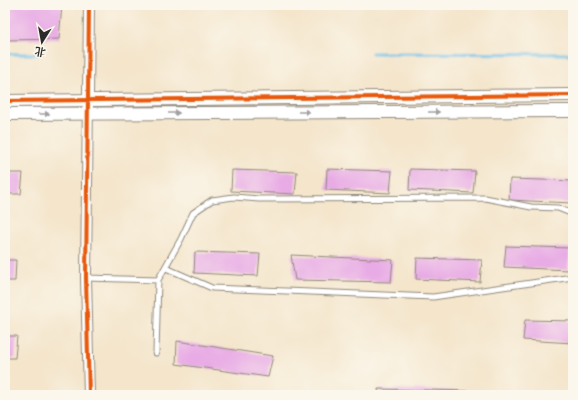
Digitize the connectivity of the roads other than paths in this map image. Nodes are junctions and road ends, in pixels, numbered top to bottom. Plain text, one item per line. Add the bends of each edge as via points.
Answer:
1 (89, 5) edge
2 (573, 95) edge
3 (5, 101) edge
4 (89, 101) junction
5 (573, 111) edge
6 (88, 113) junction
7 (5, 114) edge
8 (573, 214) edge
9 (166, 268) junction
10 (573, 277) edge
11 (86, 278) junction
12 (158, 280) junction
13 (156, 353) dead end
14 (89, 395) edge

1 - 4 street
2 - 4 street
3 - 4 street
4 - 6 street
6 -> 5 street
7 -> 6 street
6 - 11 street
8 - 9 lane via 558,208 531,207 485,198 234,197 212,200 193,213
9 - 10 lane via 212,288 432,297
9 - 12 lane
11 - 12 lane
11 - 14 street
12 - 13 lane

